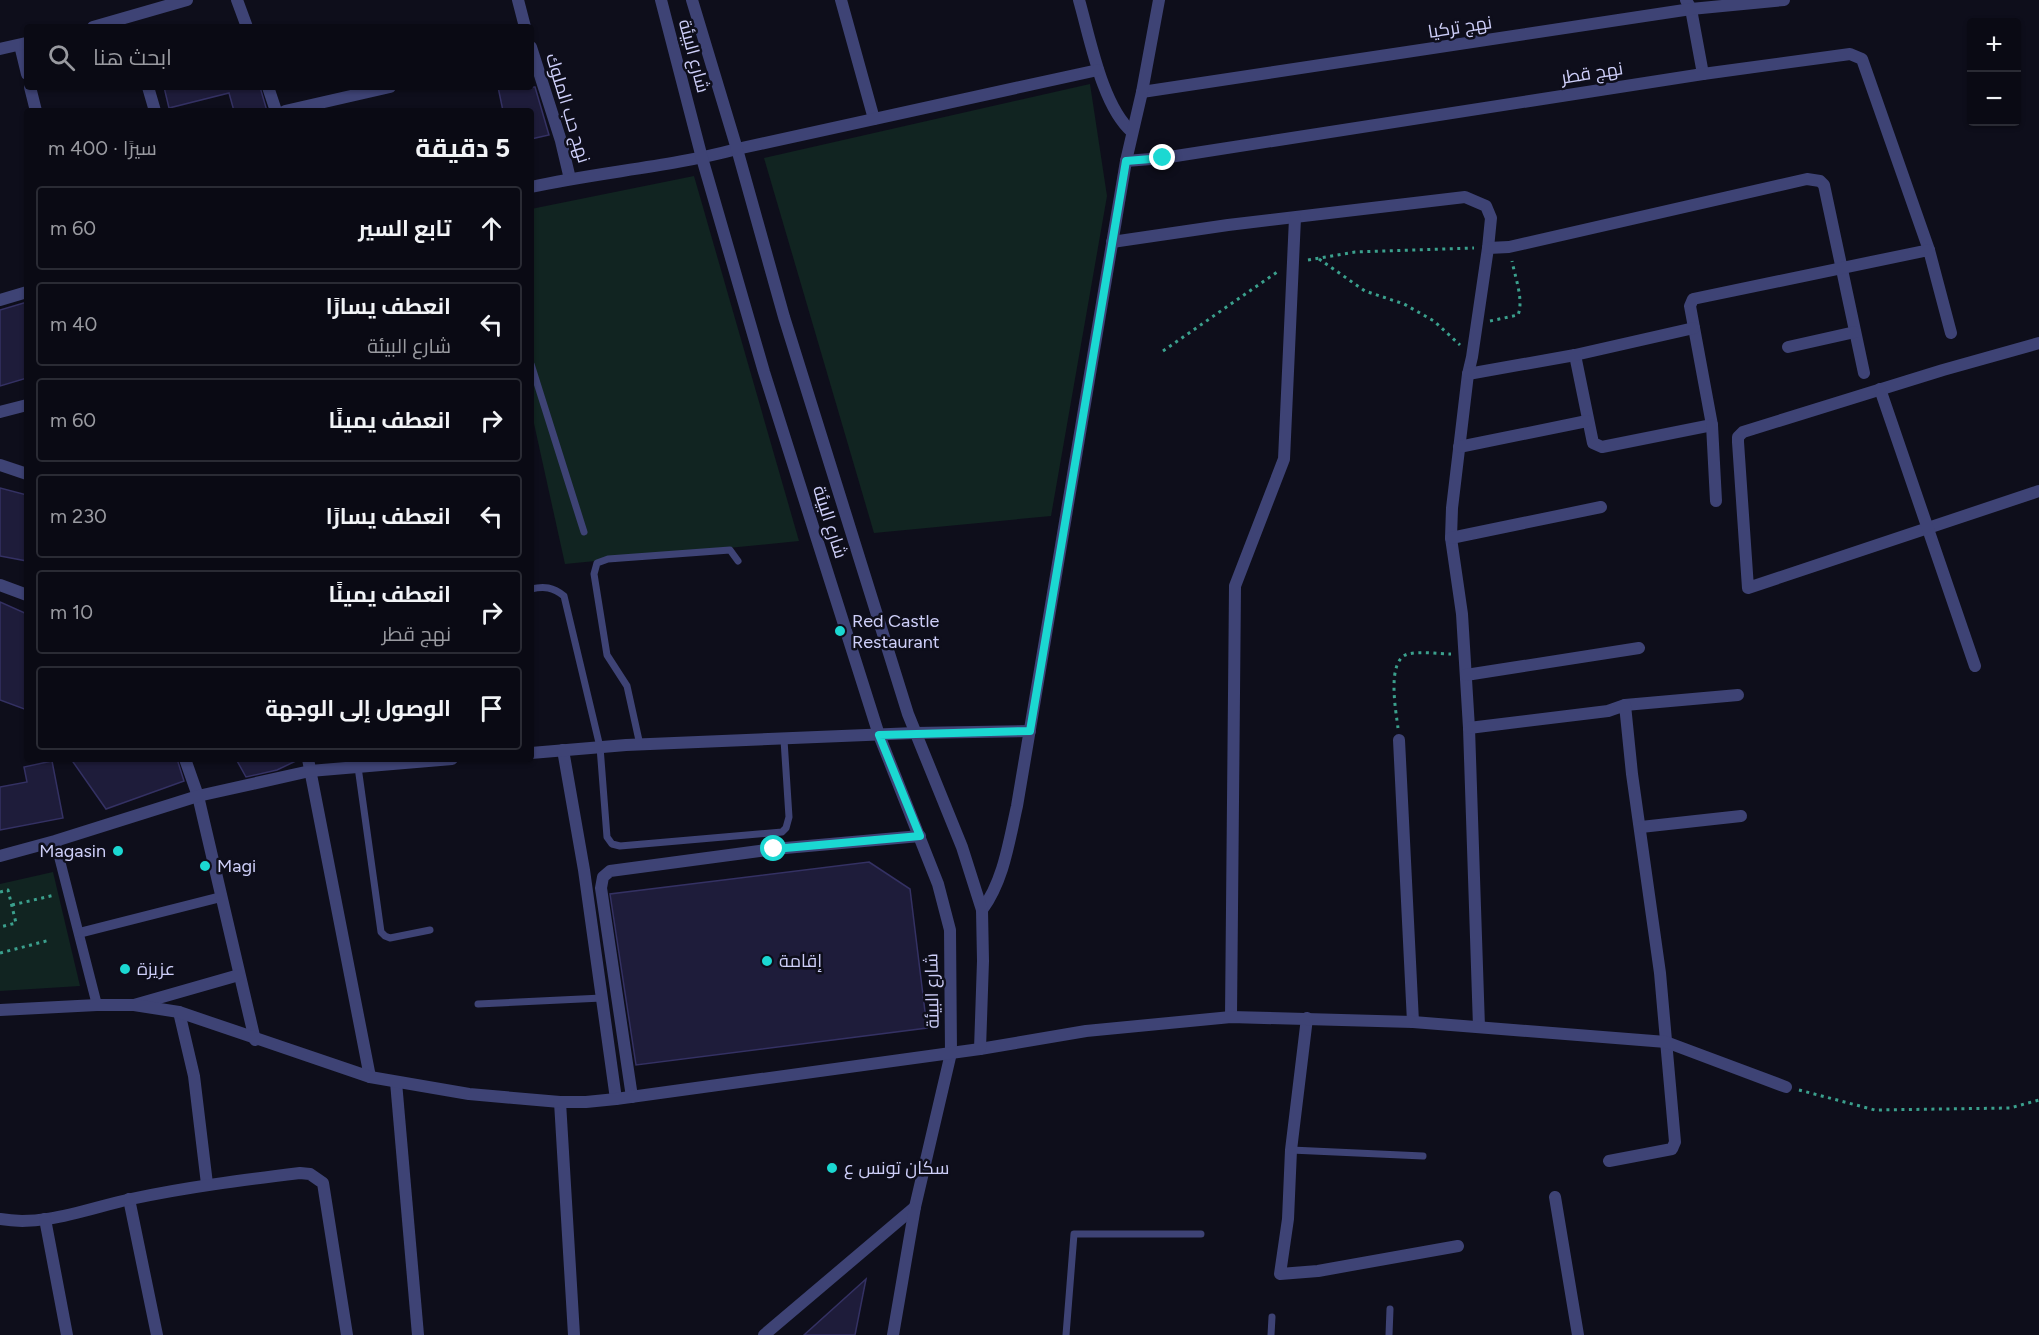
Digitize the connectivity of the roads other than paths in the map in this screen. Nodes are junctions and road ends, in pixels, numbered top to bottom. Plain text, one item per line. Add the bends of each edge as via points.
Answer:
1 (187, 0) edge
2 (237, 0) edge
3 (518, 0) edge
4 (661, 0) edge
5 (692, 0) edge
6 (1079, 0) edge
7 (1159, 0) edge
8 (1784, 0) edge
9 (843, 1) edge
10 (1689, 5) edge
11 (130, 23) edge
12 (246, 24) edge
13 (524, 24) edge
14 (24, 44) edge
15 (0, 49) edge
16 (534, 60) edge
17 (1098, 70) junction
18 (1703, 74) junction
19 (31, 90) edge
20 (149, 90) edge
21 (268, 90) edge
22 (377, 90) edge
23 (1142, 92) junction
24 (35, 108) edge
25 (154, 108) edge
26 (275, 108) edge
27 (298, 108) edge
28 (874, 119) junction
29 (1132, 132) junction
30 (737, 149) junction
31 (702, 158) junction
32 (1126, 161) junction
33 (570, 179) junction
34 (534, 186) edge
35 (1295, 218) junction
36 (1112, 242) junction
37 (1488, 248) junction
38 (1929, 250) junction
39 (1843, 268) junction
40 (24, 293) edge
41 (0, 300) edge
42 (1694, 328) junction
43 (1855, 332) junction
44 (1952, 333) dead end
45 (2039, 343) edge
46 (1788, 347) dead end
47 (1575, 355) junction
48 (1864, 373) dead end
49 (534, 374) edge
50 (1468, 374) junction
51 (1880, 389) junction
52 (24, 406) edge
53 (0, 412) edge
54 (1587, 421) junction
55 (1712, 425) junction
56 (1459, 447) junction
57 (0, 465) edge
58 (24, 473) edge
59 (2039, 491) edge
60 (1716, 501) dead end
61 (1601, 507) dead end
62 (1928, 529) junction
63 (584, 532) dead end
64 (1451, 538) junction
65 (738, 561) dead end
66 (0, 585) edge
67 (534, 589) edge
68 (24, 594) edge
69 (1639, 648) dead end
70 (1975, 666) dead end
71 (1466, 675) junction
72 (1738, 695) dead end
73 (1625, 705) junction
74 (1469, 728) junction
75 (1030, 731) junction
76 (915, 733) junction
77 (879, 735) junction
78 (784, 740) junction
79 (1399, 740) road end
80 (640, 745) junction
81 (600, 747) junction
82 (563, 750) junction
83 (534, 753) edge
84 (186, 762) edge
85 (417, 762) edge
86 (309, 765) edge
87 (358, 767) junction
88 (198, 796) junction
89 (1741, 816) dead end
90 (1641, 827) junction
91 (920, 836) junction
92 (55, 841) junction
93 (0, 856) edge
94 (221, 897) junction
95 (982, 910) junction
96 (430, 930) dead end
97 (78, 933) junction
98 (239, 975) junction
99 (602, 998) junction
100 (478, 1004) dead end
101 (97, 1005) junction
102 (134, 1005) junction
103 (0, 1010) edge
104 (179, 1012) junction
105 (1231, 1017) junction
106 (1307, 1018) junction
107 (1413, 1022) junction
108 (1479, 1027) junction
109 (255, 1040) junction
110 (1666, 1042) junction
111 (980, 1048) junction
112 (951, 1053) junction
113 (370, 1077) junction
114 (396, 1082) junction
115 (1786, 1087) road end
116 (632, 1097) junction
117 (616, 1099) junction
118 (560, 1102) junction
119 (1291, 1150) junction
120 (1423, 1156) dead end
121 (1608, 1161) dead end
122 (207, 1184) junction
123 (1555, 1197) dead end
124 (129, 1199) junction
125 (915, 1207) junction
126 (0, 1219) edge
127 (45, 1219) junction
128 (1202, 1234) dead end
129 (1458, 1246) dead end
130 (1390, 1309) dead end
131 (1272, 1317) dead end
132 (67, 1335) edge
133 (157, 1335) edge
134 (347, 1335) edge
135 (418, 1335) edge
136 (574, 1335) edge
137 (764, 1335) edge
138 (893, 1335) edge
139 (1066, 1335) edge
140 (1271, 1335) edge
141 (1389, 1335) edge
142 (1578, 1335) edge

1 - 11 street
2 - 12 street
3 - 13 street
4 - 31 street, شارع البيئة
5 - 30 street, شارع البيئة
6 - 17 street
7 - 23 street
8 - 10 street, نهج تركيا
9 - 28 street
10 - 18 street
10 - 23 street, نهج تركيا
14 - 15 street
16 - 33 street, نهج حب الملوك
17 - 28 street
17 - 29 street via 1115,112
18 - 32 street, نهج قطر
18 - 38 street, نهج قطر via 1850,54 1862,59
19 - 24 street
20 - 25 street
21 - 26 street
22 - 27 street
23 - 29 street
28 - 30 street
29 - 32 street
30 - 31 street
30 - 76 street, شارع البيئة via 784,317
31 - 33 street
31 - 77 street, شارع البيئة via 764,372
32 - 36 street
33 - 34 street
35 - 36 street
35 - 37 street via 1465,197 1486,206 1491,218
35 - 105 street via 1284,459 1235,586
36 - 75 street
37 - 39 street via 1509,247 1813,179 1824,185
37 - 50 street
38 - 39 street
38 - 44 street, نهج قطر
39 - 42 street via 1693,300 1690,306
39 - 43 street
40 - 41 street
42 - 47 street
42 - 55 street
43 - 46 street
43 - 48 street
45 - 51 street
47 - 50 street
47 - 54 street
49 - 63 lane
50 - 56 street
51 - 62 street
51 - 62 street via 1743,432 1738,437 1749,588
52 - 53 street
54 - 55 street via 1593,443 1602,447
54 - 56 street
55 - 60 street
56 - 64 street
57 - 58 street
59 - 62 street
61 - 64 street
62 - 70 street
64 - 71 street
65 - 80 lane via 730,550 597,563 594,574 606,655 627,686
66 - 68 street
67 - 81 lane via 555,589 564,596
69 - 71 street
71 - 74 street
72 - 73 street
73 - 74 street via 1608,711
73 - 90 street
74 - 108 street
75 - 76 street
75 - 95 street via 1002,867
76 - 77 street
76 - 95 street, شارع البيئة via 962,847
77 - 78 street
77 - 91 street, شارع البيئة
78 - 80 street
78 - 81 lane via 789,817 782,832 620,846 607,837
79 - 107 street
80 - 81 street
81 - 82 street
82 - 83 street
82 - 99 street
84 - 88 street
85 - 87 street
86 - 87 street
86 - 88 street
86 - 113 street
87 - 96 lane via 381,932 390,938
88 - 92 street
88 - 94 street
89 - 90 street
90 - 110 street
91 - 112 street, شارع البيئة via 950,930
91 - 116 street via 774,849 610,871 603,876 601,888
92 - 93 street
92 - 97 street
94 - 97 street
94 - 98 street
95 - 111 street, شارع البيئة
97 - 101 street
98 - 102 street
98 - 109 street
99 - 100 lane
99 - 117 street
101 - 102 street
101 - 103 street
102 - 104 street
104 - 109 street
104 - 122 street via 194,1076
105 - 106 street
105 - 111 street via 1086,1031
106 - 107 street
106 - 119 street
107 - 108 street
108 - 110 street
109 - 113 street
110 - 115 street
110 - 121 street via 1675,1142 1672,1149
111 - 112 street
112 - 116 street
112 - 125 street, شارع البيئة
113 - 114 street
114 - 118 street via 469,1094
114 - 135 street
116 - 117 street
117 - 118 street
118 - 136 street
119 - 120 lane
119 - 129 street via 1288,1219 1280,1274
122 - 124 street
122 - 134 street via 300,1173 310,1174 323,1183
123 - 142 street
124 - 127 street
124 - 133 street
125 - 137 street
125 - 138 street, شارع البيئة
126 - 127 street
127 - 132 street
128 - 139 lane via 1074,1234
130 - 141 lane
131 - 140 lane

